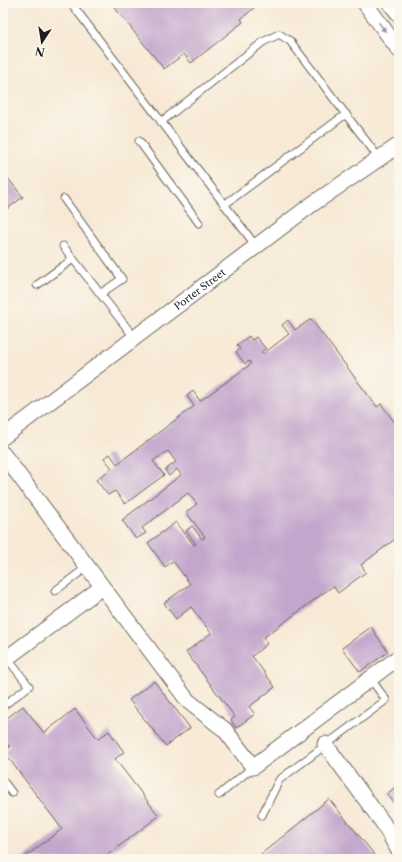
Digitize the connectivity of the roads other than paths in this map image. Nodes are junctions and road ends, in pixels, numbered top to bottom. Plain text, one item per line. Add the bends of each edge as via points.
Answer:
1 (71, 3) edge
2 (365, 3) edge
3 (390, 3) edge
4 (399, 14) edge
5 (399, 50) edge
6 (346, 114) junction
7 (162, 122) junction
8 (139, 141) dead end
9 (399, 145) edge
10 (379, 158) junction
11 (64, 200) dead end
12 (224, 205) junction
13 (200, 223) dead end
14 (62, 246) dead end
15 (256, 246) junction
16 (73, 259) junction
17 (37, 285) dead end
18 (100, 294) junction
19 (134, 337) junction
20 (3, 436) edge
21 (3, 454) edge
22 (87, 567) junction
23 (102, 587) junction
24 (55, 591) dead end
25 (399, 657) edge
26 (5, 660) edge
27 (370, 678) junction
28 (3, 706) edge
29 (325, 744) junction
30 (253, 767) junction
31 (3, 781) edge
32 (12, 793) dead end
33 (219, 795) dead end
34 (262, 815) dead end
35 (399, 851) edge

1 - 7 lane
2 -> 5 street
3 - 4 street
6 - 7 lane via 290,41 279,34 262,42
6 - 10 lane
6 - 12 lane
7 - 12 lane
8 - 13 lane
9 - 10 street, Porter Street
10 - 15 street, Porter Street
11 - 18 lane via 122,279
12 - 15 lane
14 - 16 lane
15 - 19 street, Porter Street
16 - 17 lane
16 - 18 lane
18 - 19 lane
19 - 20 street, Porter Street
21 - 22 street
22 - 23 street
22 - 24 lane
23 - 26 street
23 - 30 street via 188,701 225,730
25 - 27 street
26 - 28 lane via 29,686
27 - 29 lane via 386,700
27 - 30 street
29 - 34 lane via 279,780
29 - 35 street via 383,823
30 - 33 lane
31 - 32 lane

